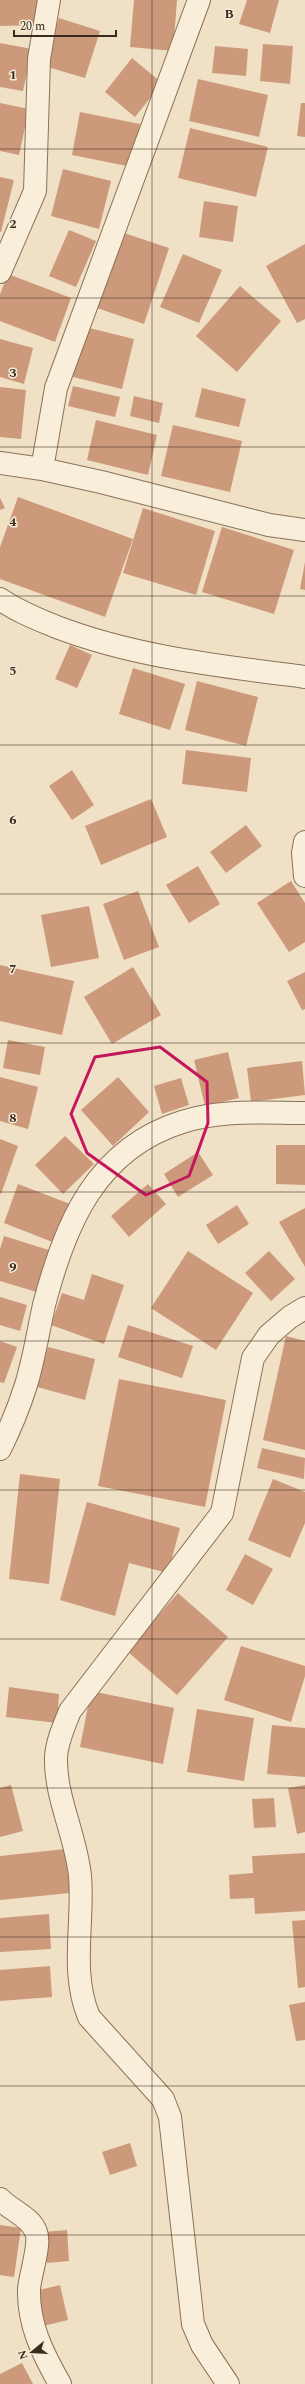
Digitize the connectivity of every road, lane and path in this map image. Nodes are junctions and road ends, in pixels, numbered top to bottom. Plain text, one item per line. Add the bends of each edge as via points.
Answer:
1 (49, 0) edge
2 (200, 0) edge
3 (0, 272) edge
4 (0, 463) edge
5 (42, 470) junction
6 (305, 530) edge
7 (0, 599) edge
8 (305, 677) edge
9 (305, 842) edge
10 (305, 876) edge
11 (305, 1113) edge
12 (305, 1308) edge
13 (0, 1449) edge
14 (0, 2200) edge
15 (60, 2384) edge
16 (228, 2384) edge

1 - 3 street via 39,59 35,191
2 - 5 street via 56,388
4 - 5 street
5 - 6 street via 101,482 269,525
7 - 8 street via 16,610 70,632 118,647 216,665
9 - 10 street
11 - 13 street via 214,1115 183,1121 136,1142 97,1178 84,1198 60,1257 44,1304 26,1384
12 - 16 street via 269,1335 252,1358 222,1512 70,1711 61,1733 56,1756 57,1782 80,1875 78,1980 82,2000 89,2017 163,2099 170,2116 193,2324 202,2345
14 - 15 street via 30,2223 37,2232 29,2289 30,2308 34,2330 42,2351

